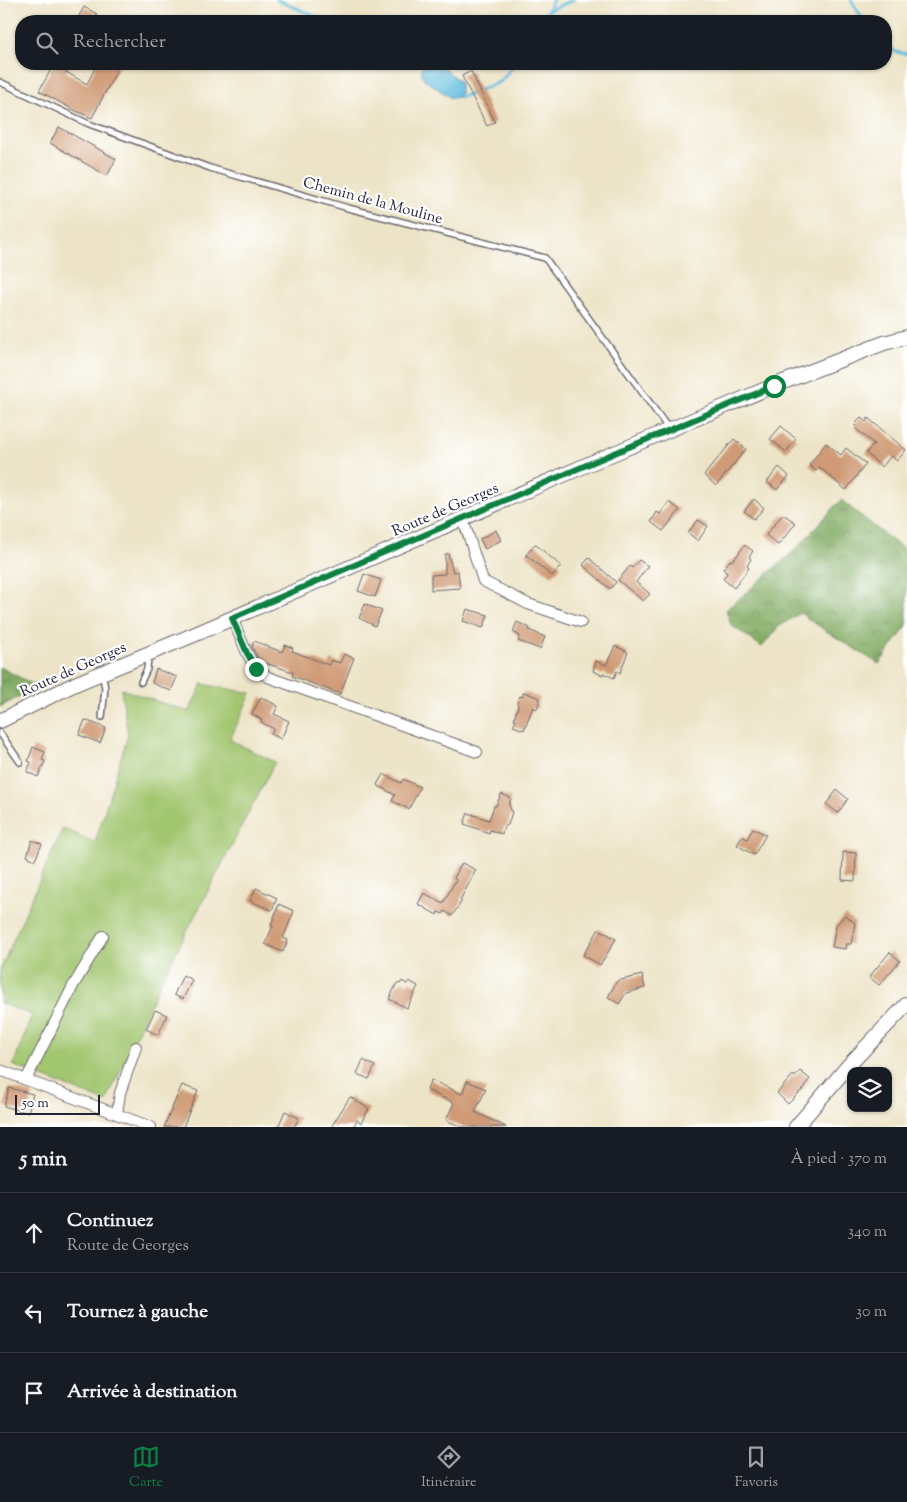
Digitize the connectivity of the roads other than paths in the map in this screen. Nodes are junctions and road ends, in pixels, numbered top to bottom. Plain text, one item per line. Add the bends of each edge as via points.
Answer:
1 (0, 82) edge
2 (907, 337) edge
3 (670, 430) junction
4 (463, 519) junction
5 (232, 618) junction
6 (581, 622) dead end
7 (148, 654) junction
8 (102, 673) junction
9 (141, 682) dead end
10 (102, 717) dead end
11 (0, 721) edge
12 (0, 733) edge
13 (477, 752) dead end
14 (20, 762) dead end
15 (103, 936) dead end
16 (907, 1004) edge
17 (136, 1047) dead end
18 (0, 1070) edge
19 (26, 1080) junction
20 (117, 1114) junction
21 (151, 1127) edge
22 (796, 1127) edge

1 - 3 lane, Chemin de la Mouline via 89,124 210,168 348,208 545,258
2 - 3 street, Route de Georges via 820,368
3 - 4 street, Route de Georges
4 - 5 street, Route de Georges
4 - 6 street via 483,581 528,604
5 - 7 street, Route de Georges
5 - 13 street via 256,669 268,677
7 - 8 street, Route de Georges
7 - 9 lane via 147,669
8 - 10 lane via 105,688
8 - 11 street, Route de Georges
12 - 14 lane
15 - 19 street via 73,986
16 - 22 street
17 - 20 street via 120,1093
18 - 19 street
19 - 20 street
20 - 21 street

